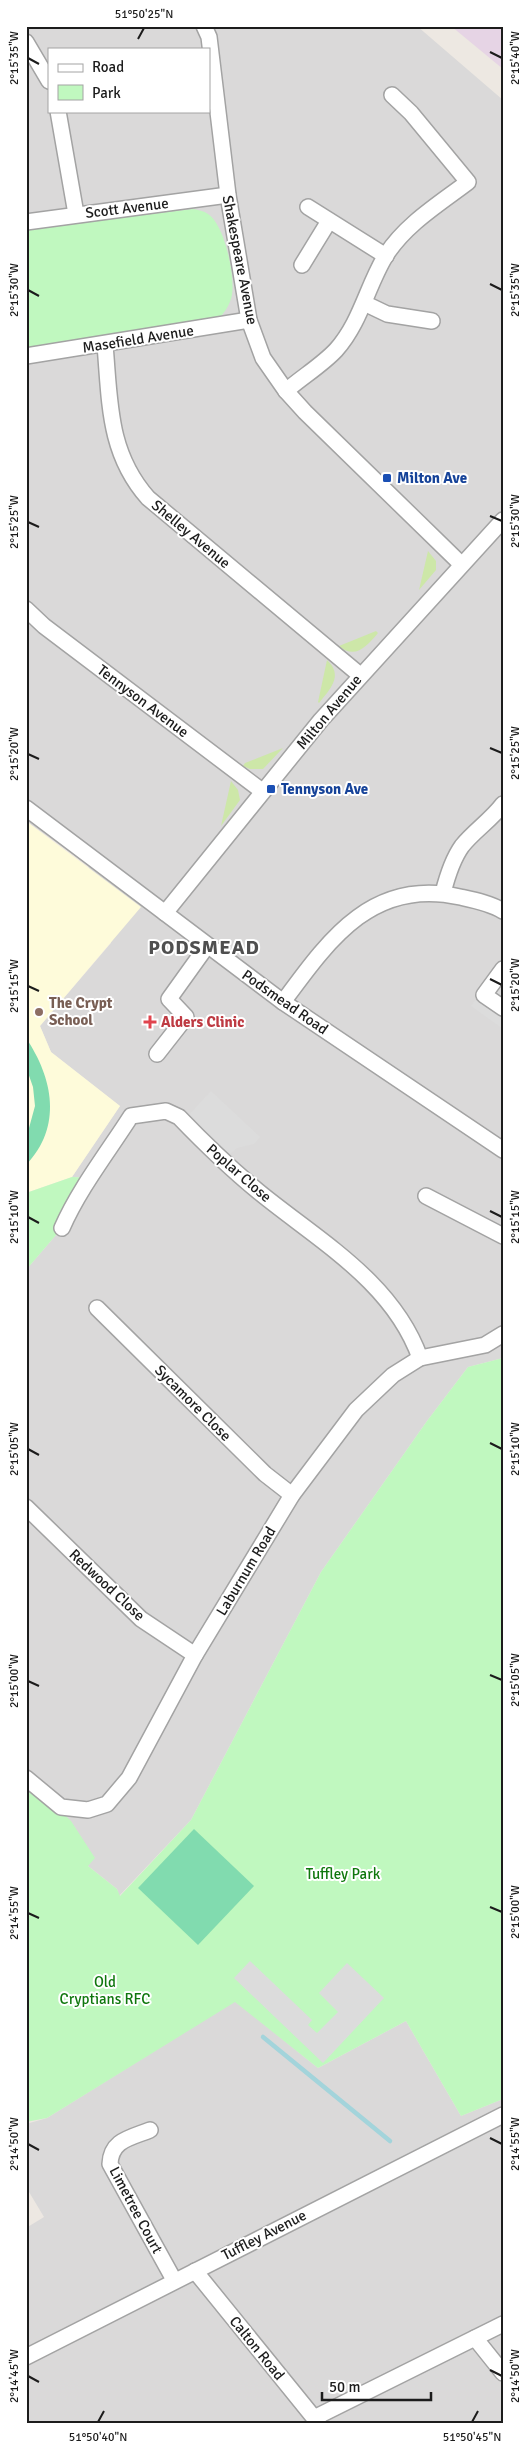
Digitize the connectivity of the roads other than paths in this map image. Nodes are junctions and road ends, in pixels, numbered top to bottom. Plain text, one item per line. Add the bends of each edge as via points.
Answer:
1 (204, 26) edge
2 (26, 42) edge
3 (209, 48) edge
4 (210, 53) edge
5 (48, 79) edge
6 (392, 95) dead end
7 (58, 112) edge
8 (228, 195) junction
9 (308, 207) dead end
10 (76, 214) junction
11 (329, 221) junction
12 (26, 222) edge
13 (386, 256) junction
14 (302, 265) dead end
15 (364, 303) junction
16 (249, 320) junction
17 (432, 322) dead end
18 (105, 345) junction
19 (26, 356) edge
20 (286, 391) junction
21 (503, 520) edge
22 (460, 564) junction
23 (26, 609) edge
24 (360, 675) junction
25 (262, 791) junction
26 (503, 804) edge
27 (26, 808) edge
28 (442, 893) junction
29 (503, 911) edge
30 (165, 913) junction
31 (207, 946) junction
32 (503, 969) edge
33 (283, 1002) junction
34 (503, 1008) edge
35 (157, 1054) dead end
36 (503, 1150) edge
37 (426, 1196) dead end
38 (62, 1228) dead end
39 (503, 1236) edge
40 (97, 1308) dead end
41 (503, 1334) edge
42 (420, 1358) junction
43 (292, 1495) junction
44 (26, 1507) edge
45 (195, 1655) junction
46 (26, 1778) edge
47 (503, 2115) edge
48 (150, 2130) dead end
49 (195, 2271) junction
50 (174, 2280) junction
51 (503, 2324) edge
52 (475, 2338) junction
53 (26, 2357) edge
54 (503, 2372) edge
55 (317, 2421) edge

1 - 3 street, Shakespeare Avenue
2 - 5 street
4 - 8 street, Shakespeare Avenue
6 - 13 street via 468,182 404,232
7 - 10 street
8 - 10 street, Scott Avenue
8 - 16 street, Shakespeare Avenue
9 - 11 street
10 - 12 street, Scott Avenue
11 - 13 street
11 - 14 street
13 - 15 street
15 - 17 street via 387,314
15 - 20 street via 354,327 335,351
16 - 18 street, Masefield Avenue
16 - 20 street, Shakespeare Avenue via 263,358
18 - 19 street, Masefield Avenue
18 - 24 street, Shelley Avenue via 112,424 120,453 135,483 148,498
20 - 22 street, Shakespeare Avenue
21 - 22 street, Milton Avenue
22 - 24 street, Milton Avenue
23 - 25 street, Tennyson Avenue
24 - 25 street, Milton Avenue
25 - 30 street, Milton Avenue
26 - 28 street via 463,845 454,859
27 - 30 street, Podsmead Road
28 - 29 street via 495,906
28 - 33 street via 384,901 353,920 334,936
30 - 31 street, Podsmead Road
31 - 33 street, Podsmead Road
31 - 35 street via 169,999 186,1017
32 - 34 street via 484,996
33 - 36 street, Podsmead Road
37 - 39 street
38 - 42 street, Poplar Close via 74,1200 92,1178 131,1116 166,1111 179,1118 258,1191 366,1276 387,1299 415,1343
40 - 43 street, Sycamore Close via 265,1474
41 - 42 street, Laburnum Road via 486,1345
42 - 43 street, Laburnum Road via 393,1375 356,1410
43 - 45 street, Laburnum Road
44 - 45 street, Redwood Close via 141,1618
45 - 46 street, Laburnum Road via 129,1778 107,1804 88,1810 61,1808
47 - 49 street, Tuffley Avenue
48 - 50 street, Limetree Court via 116,2144 110,2154 110,2164
49 - 50 street, Tuffley Avenue
49 - 55 street, Calton Road
50 - 53 street, Tuffley Avenue
51 - 52 street
52 - 54 street
52 - 55 street

